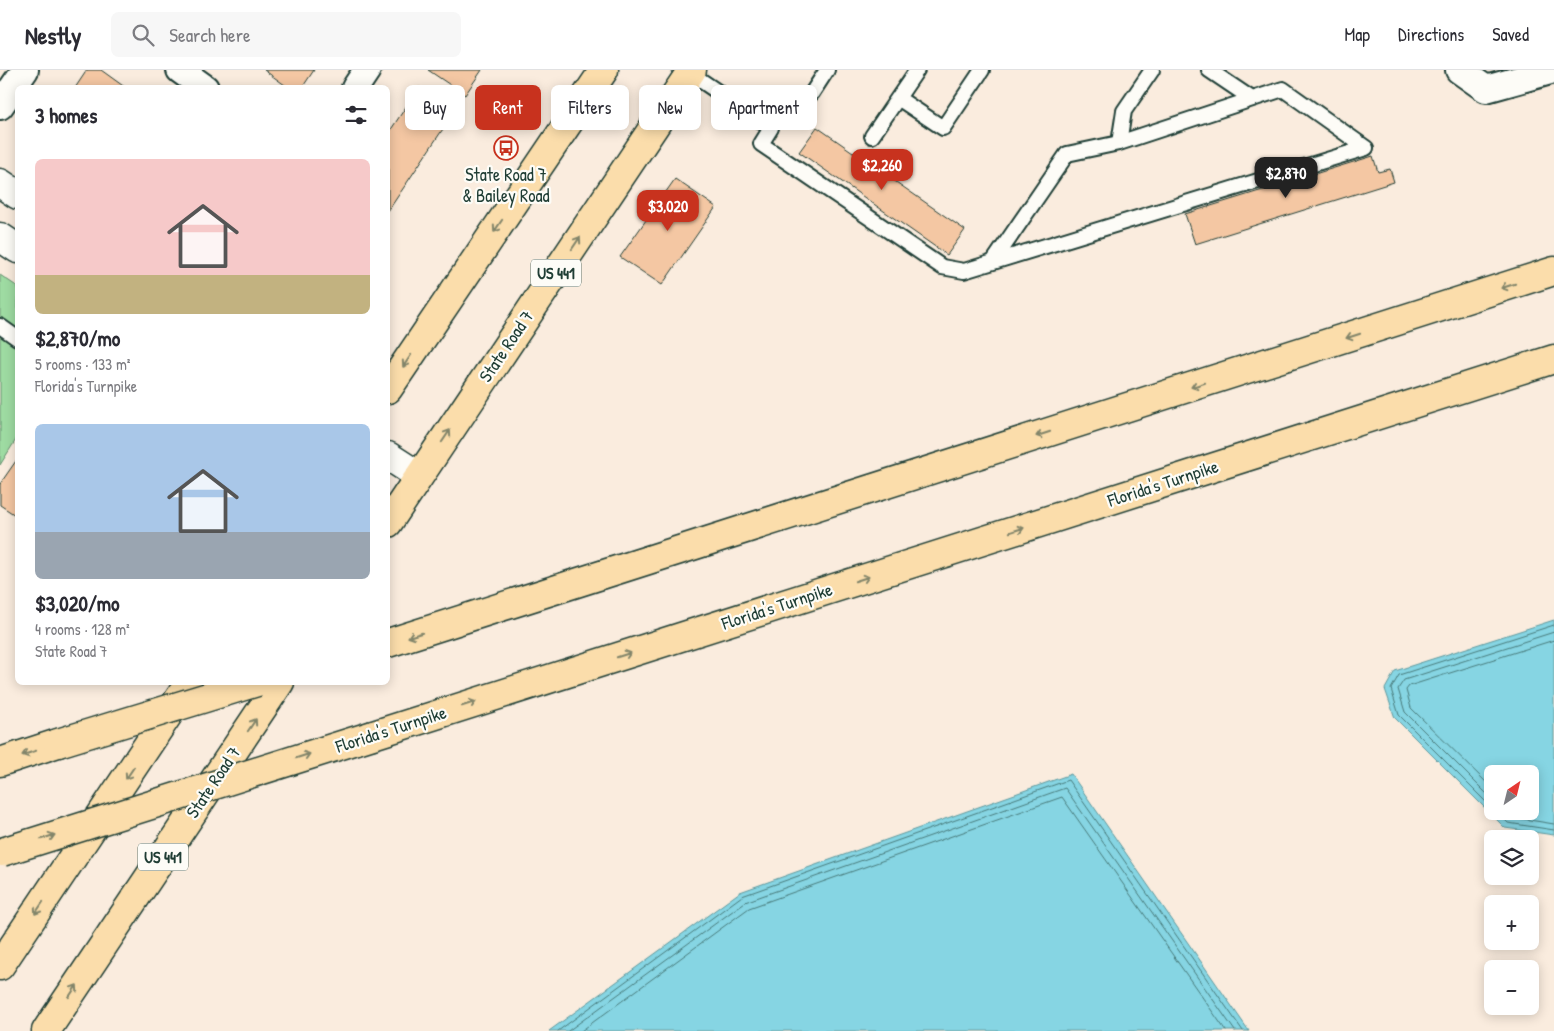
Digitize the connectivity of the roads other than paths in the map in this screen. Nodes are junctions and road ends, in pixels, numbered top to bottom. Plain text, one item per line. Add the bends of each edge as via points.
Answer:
1 (25, 70) edge
2 (180, 70) edge
3 (367, 70) edge
4 (604, 70) edge
5 (827, 70) edge
6 (917, 70) edge
7 (982, 70) edge
8 (1152, 70) edge
9 (1210, 70) edge
10 (1459, 70) edge
11 (1554, 70) edge
12 (691, 71) edge
13 (201, 85) edge
14 (357, 85) edge
15 (817, 85) edge
16 (898, 98) junction
17 (1252, 99) junction
18 (0, 106) edge
19 (872, 136) dead end
20 (1119, 143) junction
21 (0, 183) edge
22 (15, 193) edge
23 (0, 237) edge
24 (15, 247) edge
25 (993, 262) junction
26 (1554, 272) edge
27 (0, 326) edge
28 (15, 337) edge
29 (1554, 359) edge
30 (390, 386) edge
31 (390, 457) edge
32 (419, 476) junction
33 (390, 516) edge
34 (390, 642) edge
35 (188, 685) edge
36 (247, 685) edge
37 (278, 685) edge
38 (0, 762) edge
39 (1, 852) edge
40 (0, 966) edge
41 (46, 1031) edge

1 - 18 street
2 - 13 street
3 - 14 street
4 -> 30 main road
5 - 15 lane
6 - 16 lane
7 - 16 lane via 943,128
8 - 20 lane via 1124,111
9 - 17 lane
10 - 11 street via 1486,89
12 - 25 lane via 771,128 761,144 942,267 964,271
32 -> 12 main road, State Road 7 / US 441
16 - 19 lane
17 - 20 lane
17 - 25 lane via 1283,89 1366,148
20 - 25 lane via 1067,154
21 - 22 street
23 - 24 street
26 -> 34 main road
27 - 28 lane
39 -> 29 main road, Florida's Turnpike, bridge
31 - 32 street
32 - 33 main road, State Road 7 / US 441
35 -> 40 main road
36 -> 38 main road, bridge
41 -> 37 main road, State Road 7 / US 441

